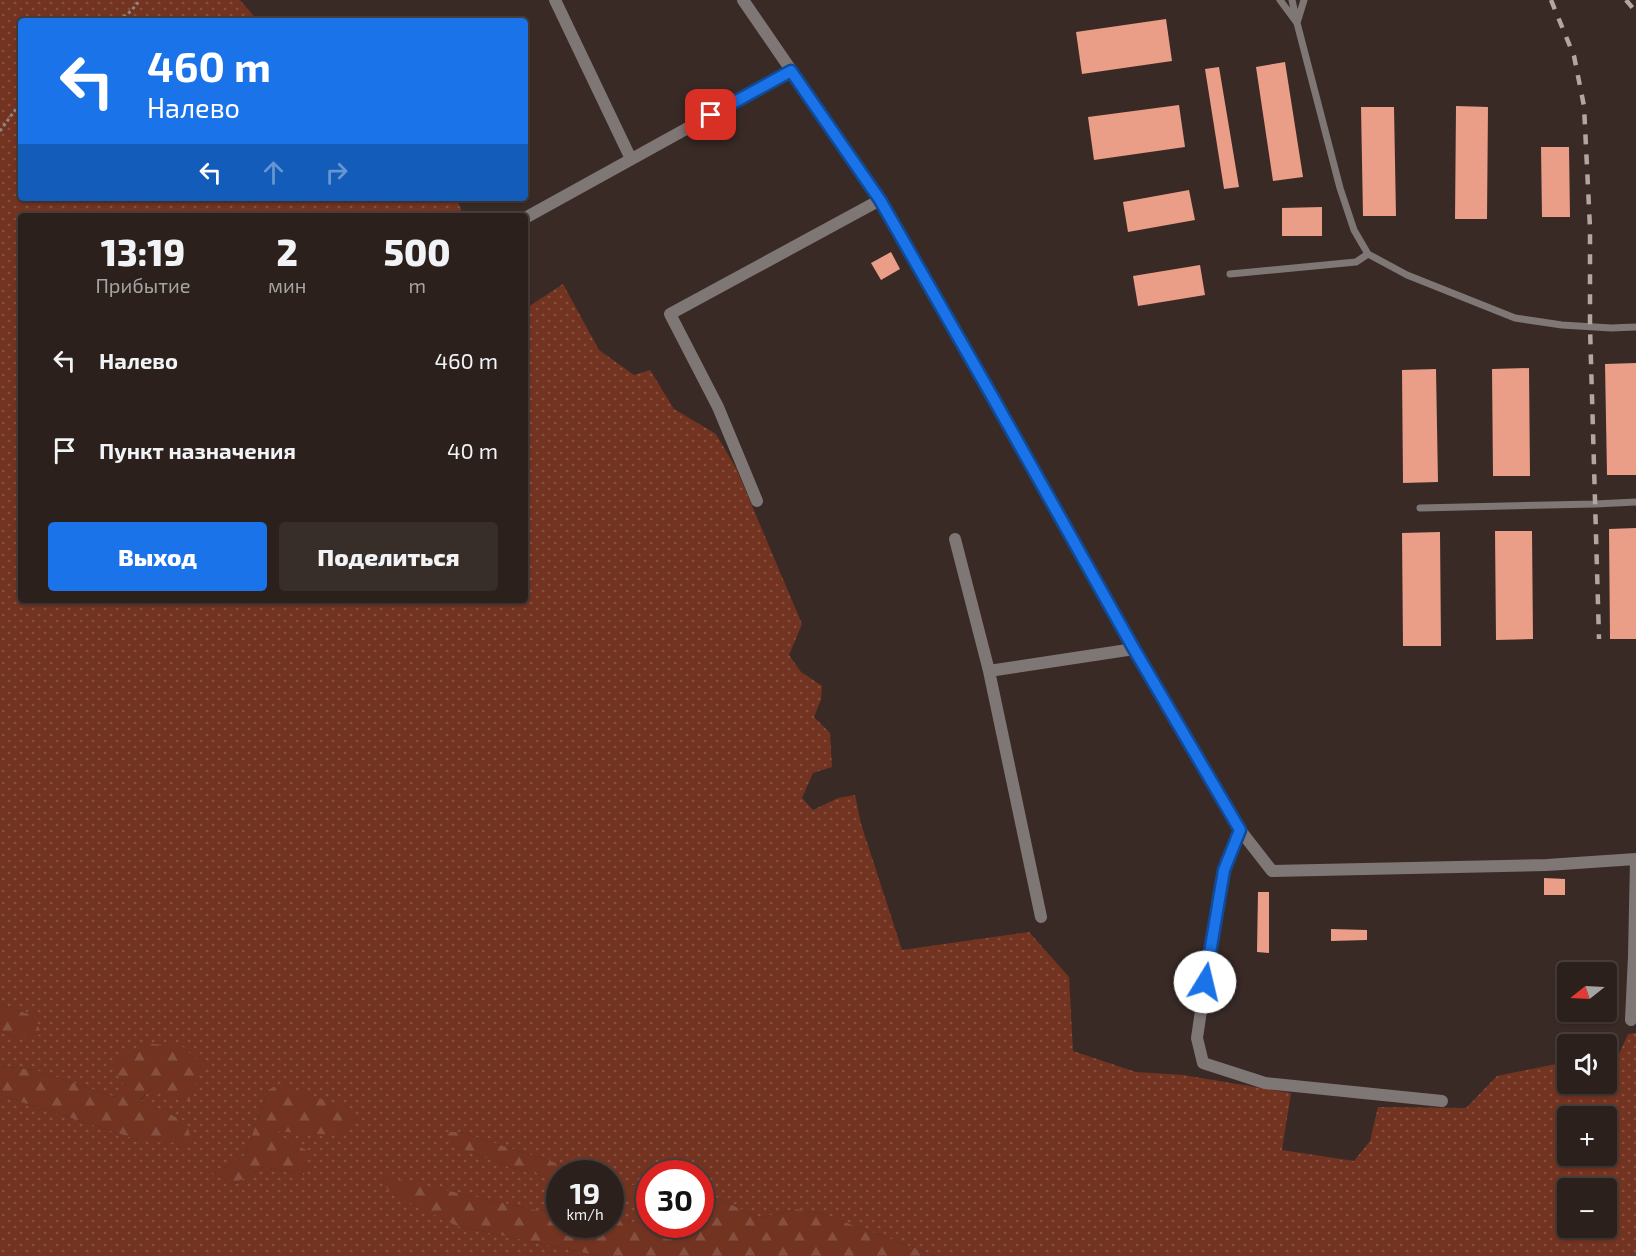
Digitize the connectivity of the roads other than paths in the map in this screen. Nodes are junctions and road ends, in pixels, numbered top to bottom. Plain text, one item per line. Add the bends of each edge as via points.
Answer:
1 (555, 0) edge
2 (743, 0) edge
3 (1280, 0) edge
4 (1292, 0) edge
5 (1304, 0) edge
6 (1297, 23) junction
7 (791, 71) junction
8 (631, 159) junction
9 (880, 200) junction
10 (528, 216) edge
11 (1368, 254) junction
12 (1230, 274) dead end
13 (1636, 327) edge
14 (757, 501) dead end
15 (1636, 502) edge
16 (1420, 508) dead end
17 (955, 539) dead end
18 (1134, 649) junction
19 (989, 671) junction
20 (1240, 830) junction
21 (1636, 859) edge
22 (1041, 917) dead end
23 (1631, 1020) dead end
24 (1442, 1101) dead end

1 - 8 street
2 - 7 street
3 - 6 lane
4 - 6 lane
5 - 6 lane
6 - 11 lane via 1340,189 1354,230
7 - 8 street
7 - 9 street
8 - 10 street
9 - 14 street via 670,314 718,407
9 - 18 street
11 - 12 lane via 1356,262
11 - 13 lane via 1407,275 1515,318 1562,325
15 - 16 lane
17 - 19 street
18 - 19 street
18 - 20 street
19 - 22 street
20 - 21 street via 1272,871 1547,866
20 - 24 street via 1224,870 1208,963 1197,1038 1203,1063 1265,1083
21 - 23 street

